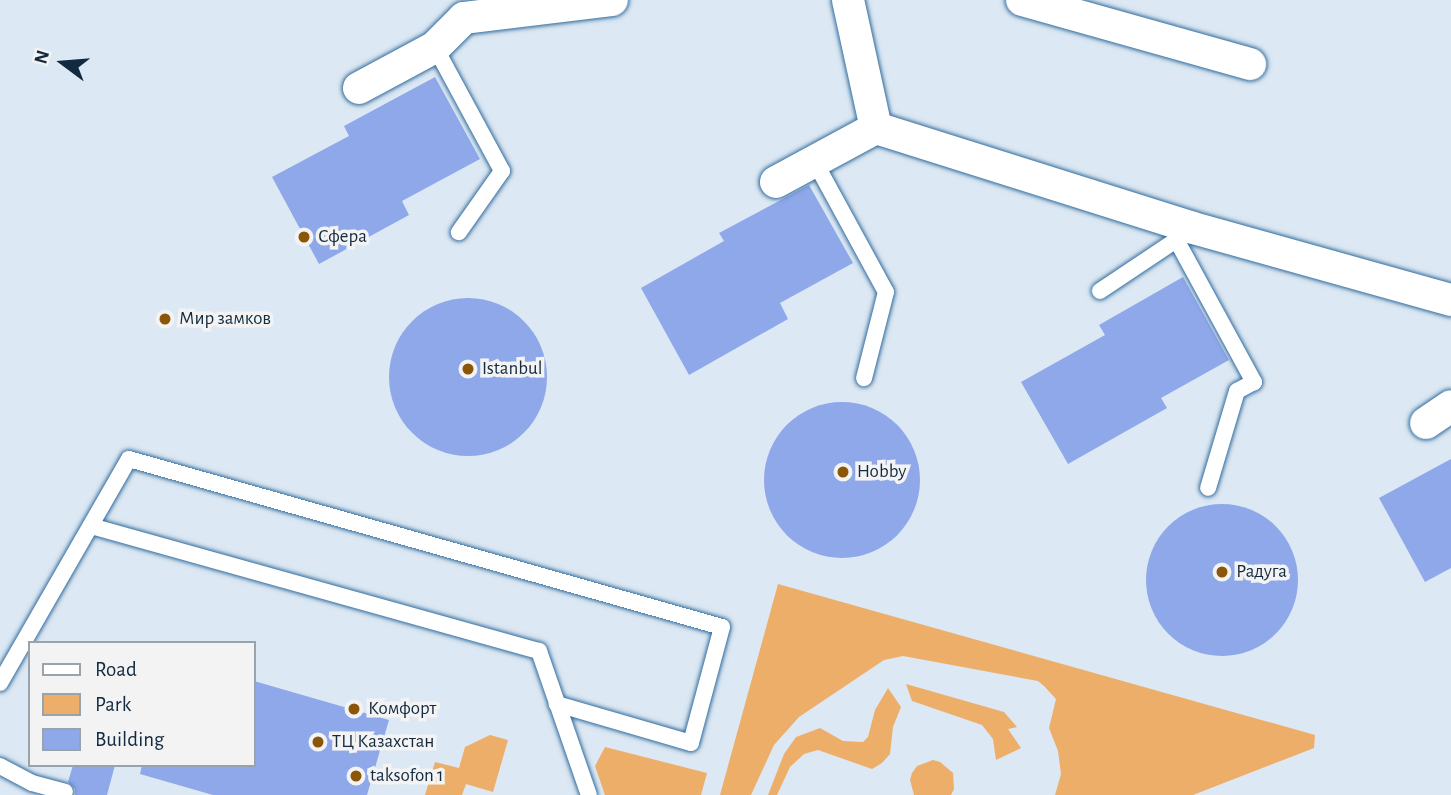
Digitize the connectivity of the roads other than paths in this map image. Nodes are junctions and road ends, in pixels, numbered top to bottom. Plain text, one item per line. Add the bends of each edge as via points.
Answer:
1 (612, 0) edge
2 (848, 0) edge
3 (1022, 0) edge
4 (435, 47) junction
5 (1250, 64) dead end
6 (359, 88) dead end
7 (876, 128) junction
8 (815, 162) junction
9 (776, 182) dead end
10 (459, 232) dead end
11 (1185, 234) junction
12 (1100, 291) dead end
13 (1451, 300) edge
14 (864, 378) dead end
15 (1208, 488) dead end
16 (91, 526) junction
17 (0, 683) edge
18 (558, 704) junction
19 (0, 766) edge
20 (65, 792) dead end
21 (589, 795) edge

1 - 4 street via 464,18
2 - 7 street
3 - 5 street
4 - 6 street
4 - 10 lane via 502,171
7 - 8 street
7 - 11 street
8 - 9 street
8 - 14 lane via 886,292
11 - 12 lane
11 - 13 street
11 - 15 lane via 1254,382 1237,391
16 - 17 lane
16 - 18 lane via 539,651
16 - 18 lane via 129,458 722,627 691,743
18 - 21 lane
19 - 20 lane via 32,783

